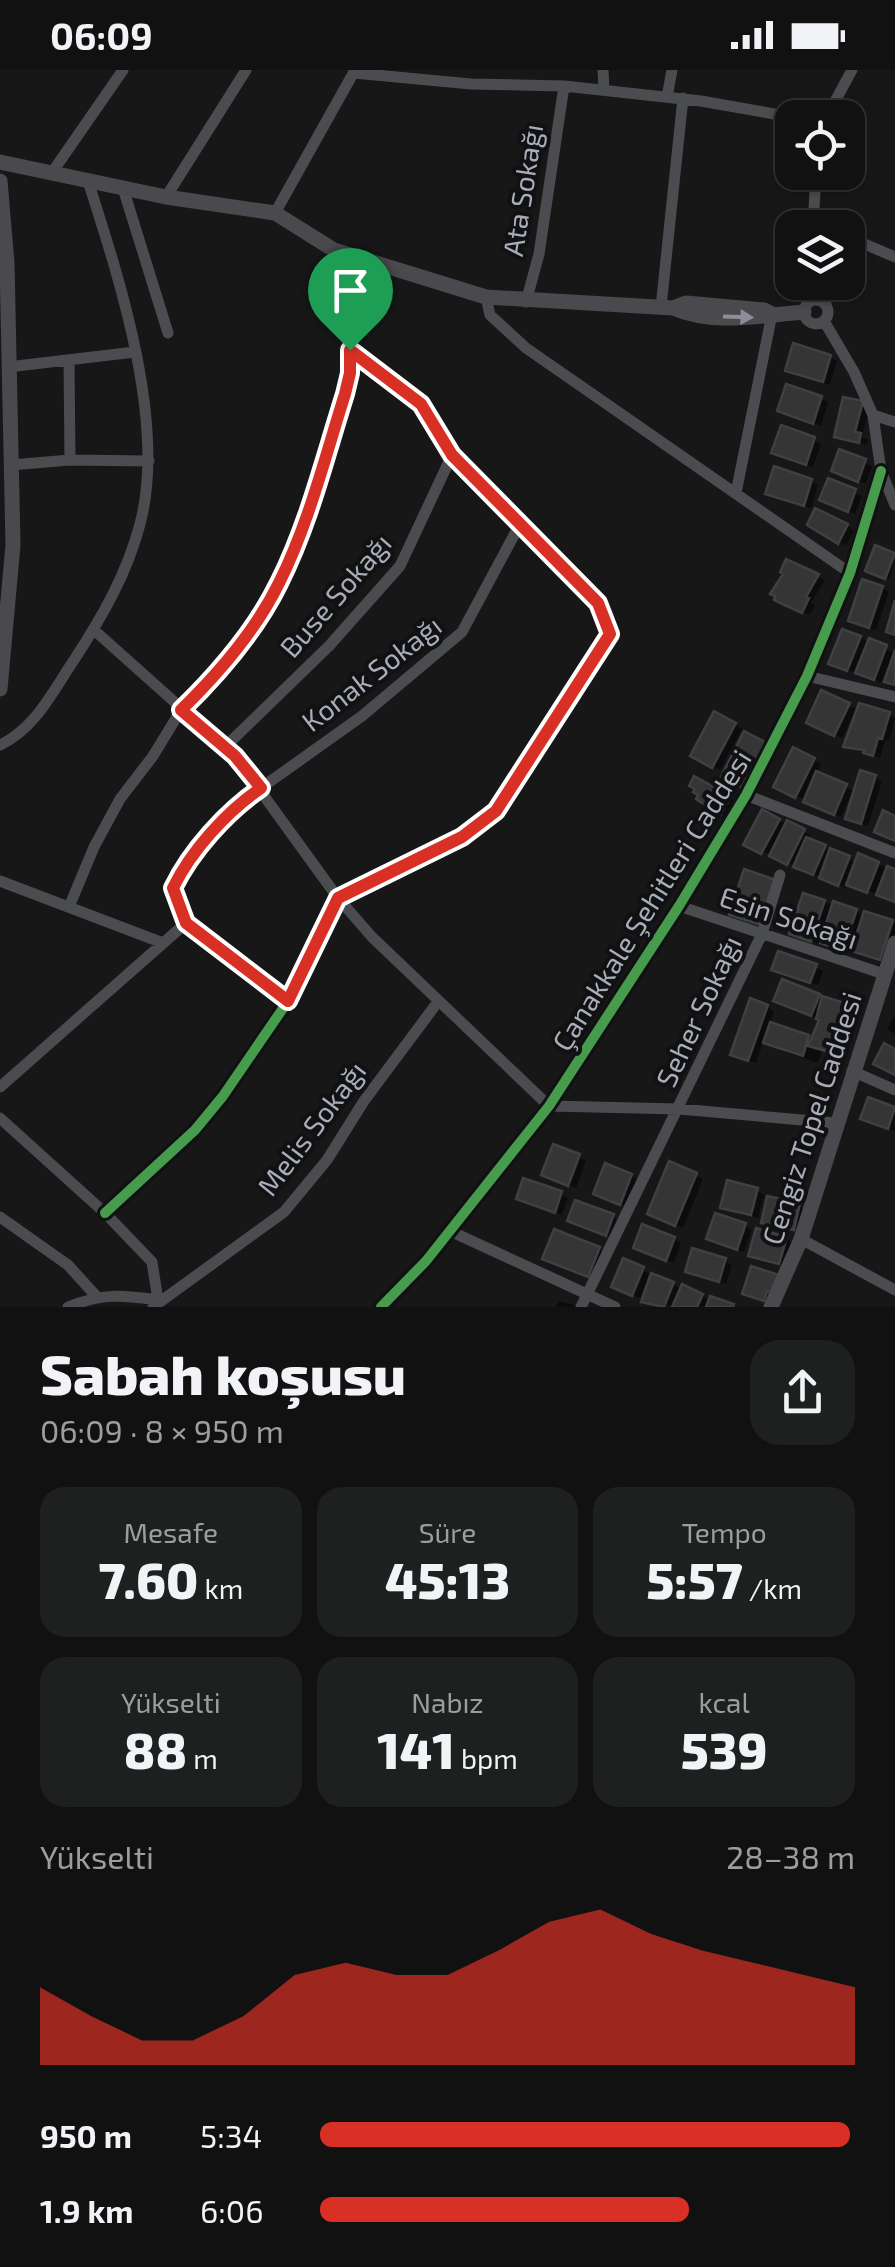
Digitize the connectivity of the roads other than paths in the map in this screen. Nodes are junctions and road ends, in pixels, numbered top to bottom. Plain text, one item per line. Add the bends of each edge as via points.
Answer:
1 (124, 70) edge
2 (246, 70) edge
3 (603, 70) edge
4 (672, 70) edge
5 (852, 70) edge
6 (354, 71) edge
7 (564, 86) junction
8 (604, 90) junction
9 (667, 96) junction
10 (683, 98) junction
11 (836, 100) edge
12 (775, 114) edge
13 (0, 162) edge
14 (52, 174) junction
15 (0, 181) edge
16 (88, 181) junction
17 (123, 188) junction
18 (166, 197) junction
19 (276, 213) junction
20 (865, 244) edge
21 (334, 250) junction
22 (895, 258) edge
23 (486, 297) junction
24 (808, 300) edge
25 (826, 300) edge
26 (526, 302) junction
27 (826, 305) junction
28 (808, 306) junction
29 (667, 308) junction
30 (772, 314) junction
31 (824, 321) junction
32 (168, 333) dead end
33 (350, 350) junction
34 (134, 352) junction
35 (69, 360) junction
36 (8, 367) junction
37 (872, 415) junction
38 (895, 422) edge
39 (452, 455) junction
40 (70, 460) junction
41 (149, 462) junction
42 (11, 466) junction
43 (880, 472) junction
44 (736, 494) junction
45 (895, 505) edge
46 (519, 526) junction
47 (850, 574) junction
48 (94, 630) junction
49 (808, 676) junction
50 (0, 689) edge
51 (895, 697) edge
52 (181, 710) junction
53 (0, 745) edge
54 (225, 747) junction
55 (261, 788) junction
56 (746, 795) junction
57 (895, 853) edge
58 (780, 875) dead end
59 (0, 881) edge
60 (338, 898) junction
61 (678, 906) junction
62 (70, 907) junction
63 (186, 923) junction
64 (762, 934) junction
65 (163, 943) junction
66 (895, 943) edge
67 (884, 974) junction
68 (288, 1001) junction
69 (437, 1003) junction
70 (852, 1071) junction
71 (0, 1087) edge
72 (895, 1090) edge
73 (550, 1106) junction
74 (679, 1109) junction
75 (0, 1118) edge
76 (836, 1122) junction
77 (105, 1213) junction
78 (0, 1217) edge
79 (450, 1230) junction
80 (801, 1240) junction
81 (895, 1290) edge
82 (586, 1294) junction
83 (96, 1296) junction
84 (159, 1305) edge
85 (68, 1307) edge
86 (381, 1307) edge
87 (581, 1307) edge
88 (616, 1307) edge
89 (771, 1307) edge

1 - 14 street
2 - 18 street
3 - 8 street
4 - 9 street
5 - 11 street
6 - 7 street
6 - 19 street
7 - 8 street
7 - 26 street, Ata Sokağı
8 - 9 street
9 - 10 street
10 - 12 street
10 - 29 street
13 - 14 main road
14 - 16 main road
15 - 36 main road
16 - 17 main road
16 - 34 street
17 - 18 main road
17 - 32 street
18 - 19 main road
19 - 21 main road
20 - 22 street
21 - 23 main road
21 - 33 street
23 - 26 main road
23 - 44 street via 490,316 526,348
24 - 28 street
25 - 27 street
26 - 29 main road
27 - 28 street via 819,300
27 - 31 street
28 - 30 main road
28 - 31 street via 812,322
29 - 30 main road via 740,307
30 - 44 street
31 - 37 street
33 - 39 street via 421,404
33 - 52 street via 331,440 278,585 226,661
34 - 35 street
34 - 41 street
35 - 36 street
35 - 40 street
36 - 42 main road
37 - 38 street
37 - 43 street
39 - 46 street
39 - 54 street, Buse Sokağı via 400,566 330,646
40 - 41 street
40 - 42 street
41 - 48 street via 141,521 124,574
42 - 50 main road via 14,545
43 - 45 street
43 - 47 street, Çanakkale Şehitleri Caddesi
44 - 47 street
46 - 55 street, Konak Sokağı via 462,632 362,716
46 - 60 street via 598,603 610,634 496,811 462,837
47 - 49 street, Çanakkale Şehitleri Caddesi
48 - 52 street
48 - 53 street via 36,718
49 - 51 street
49 - 56 street, Çanakkale Şehitleri Caddesi
52 - 54 street
52 - 62 street via 120,799
54 - 55 street
55 - 60 street
55 - 63 street, Konak Sokağı via 185,864 173,888
56 - 57 street
56 - 61 street, Çanakkale Şehitleri Caddesi
58 - 64 street, Seher Sokağı
59 - 62 street
60 - 68 street
60 - 69 street
61 - 64 street, Esin Sokağı
61 - 73 street, Çanakkale Şehitleri Caddesi
62 - 65 street
63 - 65 street
63 - 68 street
64 - 67 street, Esin Sokağı
64 - 74 street, Seher Sokağı
65 - 71 street
66 - 67 main road, Cengiz Topel Caddesi
67 - 70 main road, Cengiz Topel Caddesi
68 - 77 street via 195,1130
69 - 73 street
69 - 84 street, Melis Sokağı via 284,1212
70 - 72 street
70 - 76 main road, Cengiz Topel Caddesi
73 - 74 street
73 - 79 street, Çanakkale Şehitleri Caddesi
74 - 76 street
74 - 82 street, Seher Sokağı
75 - 77 street
76 - 80 main road, Cengiz Topel Caddesi
77 - 84 street via 152,1262
78 - 83 street via 68,1265
79 - 82 street
79 - 86 street, Çanakkale Şehitleri Caddesi
80 - 81 street
80 - 89 main road, Cengiz Topel Caddesi
82 - 87 street, Seher Sokağı
82 - 88 street
83 - 84 street
83 - 85 street

